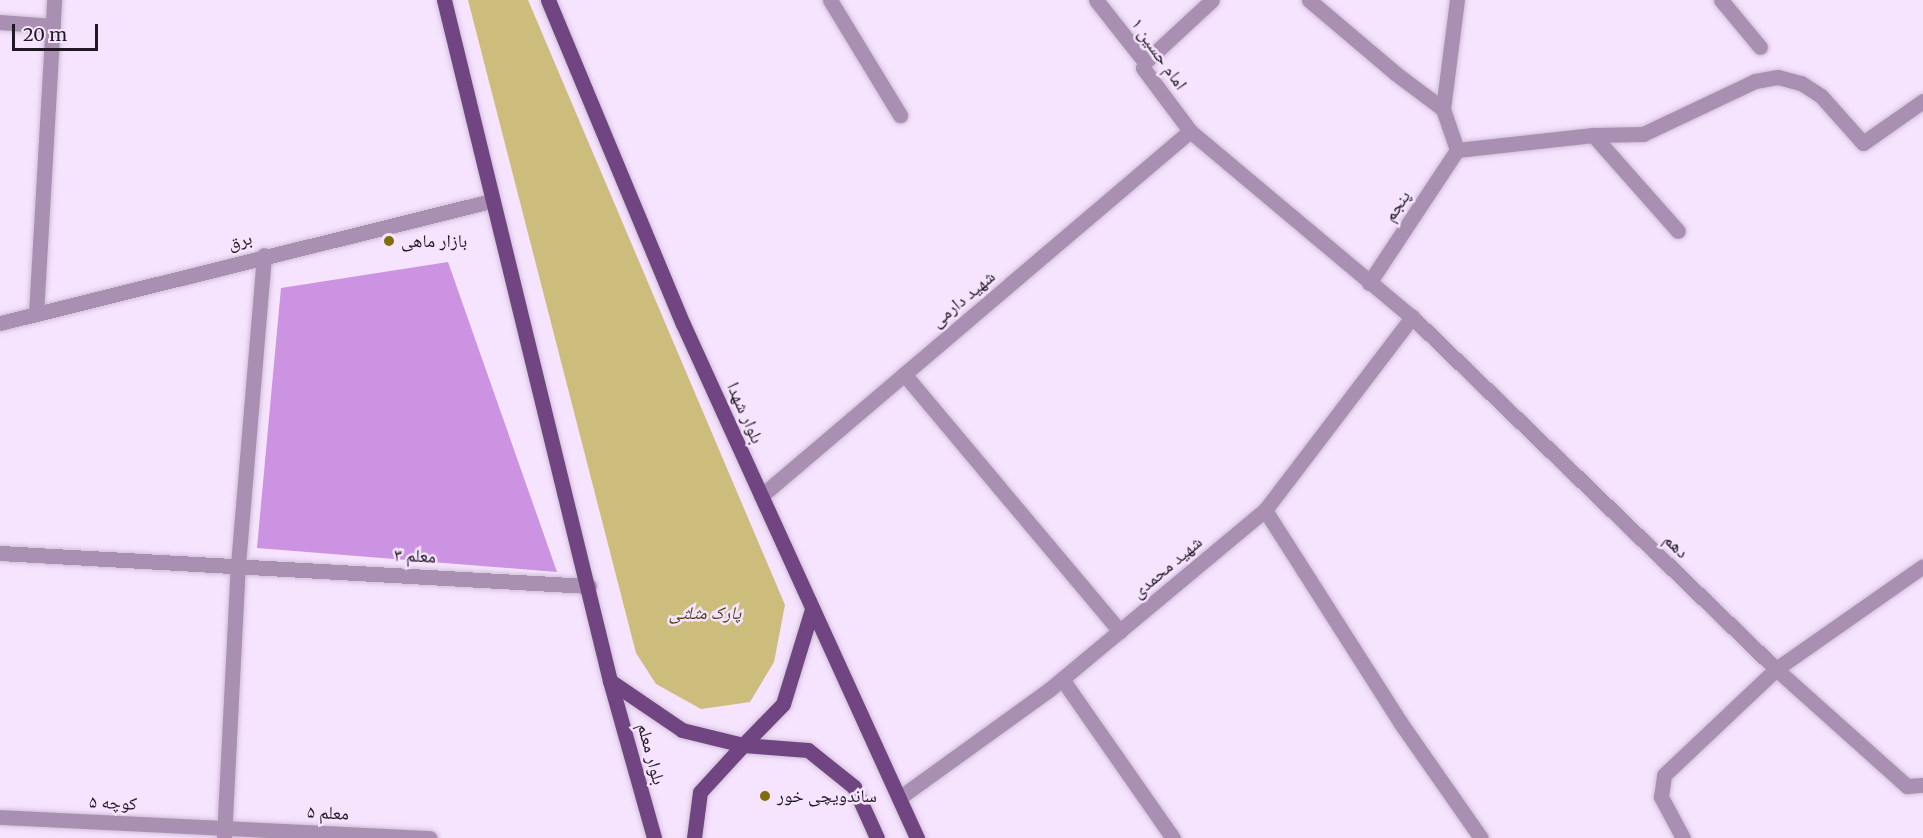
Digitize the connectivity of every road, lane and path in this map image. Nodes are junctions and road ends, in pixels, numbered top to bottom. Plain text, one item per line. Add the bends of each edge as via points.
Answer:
1 (54, 0) edge
2 (444, 0) edge
3 (548, 0) edge
4 (830, 0) edge
5 (1096, 0) edge
6 (1212, 0) edge
7 (1310, 0) edge
8 (1457, 0) edge
9 (1721, 0) edge
10 (0, 22) edge
11 (53, 26) junction
12 (1760, 47) dead end
13 (1145, 62) junction
14 (1923, 100) edge
15 (1443, 109) junction
16 (900, 115) dead end
17 (1190, 131) junction
18 (1593, 135) junction
19 (1457, 150) junction
20 (491, 201) junction
21 (1678, 231) dead end
22 (264, 255) junction
23 (1369, 283) junction
24 (36, 314) junction
25 (1412, 317) junction
26 (0, 323) edge
27 (904, 374) junction
28 (761, 496) junction
29 (1265, 510) junction
30 (0, 553) edge
31 (238, 565) junction
32 (1923, 566) edge
33 (589, 586) junction
34 (812, 609) junction
35 (1120, 631) junction
36 (1776, 669) junction
37 (1062, 679) junction
38 (610, 681) junction
39 (743, 745) junction
40 (1923, 785) edge
41 (899, 798) junction
42 (0, 817) edge
43 (224, 833) edge
44 (429, 838) edge
45 (654, 838) edge
46 (694, 838) edge
47 (877, 838) edge
48 (917, 838) edge
49 (1173, 838) edge
50 (1482, 838) edge
51 (1683, 838) edge

1 - 11 street
2 - 20 main road
3 - 28 main road, بلوار شهدا via 683,324
4 - 16 street
5 - 13 street, امام حسین ۱
6 - 13 street
7 - 15 street via 1395,74
8 - 15 street
9 - 12 street
10 - 11 street
11 - 24 street
13 - 17 street, امام حسین ۱ via 1143,68
14 - 18 street via 1863,143 1821,96 1801,83 1778,77 1755,81 1643,134
15 - 19 street
17 - 23 street, دهم
17 - 27 street, شهید دارمی
18 - 19 street
18 - 21 street
19 - 23 street, پنجم
20 - 22 street, برق
20 - 33 main road
22 - 24 street, برق
22 - 31 street
23 - 25 street, دهم
24 - 26 street, برق
25 - 29 street, شهید محمدی
25 - 36 street, دهم
27 - 28 street, شهید دارمی
27 - 35 street
28 - 34 main road, بلوار شهدا
29 - 35 street, شهید محمدی
29 - 50 street via 1400,722
30 - 31 street, معلم ۳
31 - 33 street, معلم ۳
31 - 43 street
32 - 36 street
33 - 38 main road
34 - 39 main road via 783,704
34 - 41 main road, بلوار شهدا
35 - 37 street, شهید محمدی
36 - 40 street, دهم via 1907,786
36 - 51 street via 1664,775 1662,797
37 - 41 street, شهید محمدی
37 - 49 street
38 - 39 main road via 682,730
38 - 45 main road, بلوار معلم
39 - 46 main road via 700,792
39 - 47 main road via 808,750 854,787
41 - 48 main road, بلوار شهدا
42 - 43 street, کوچه ۵
43 - 44 street, معلم ۵

